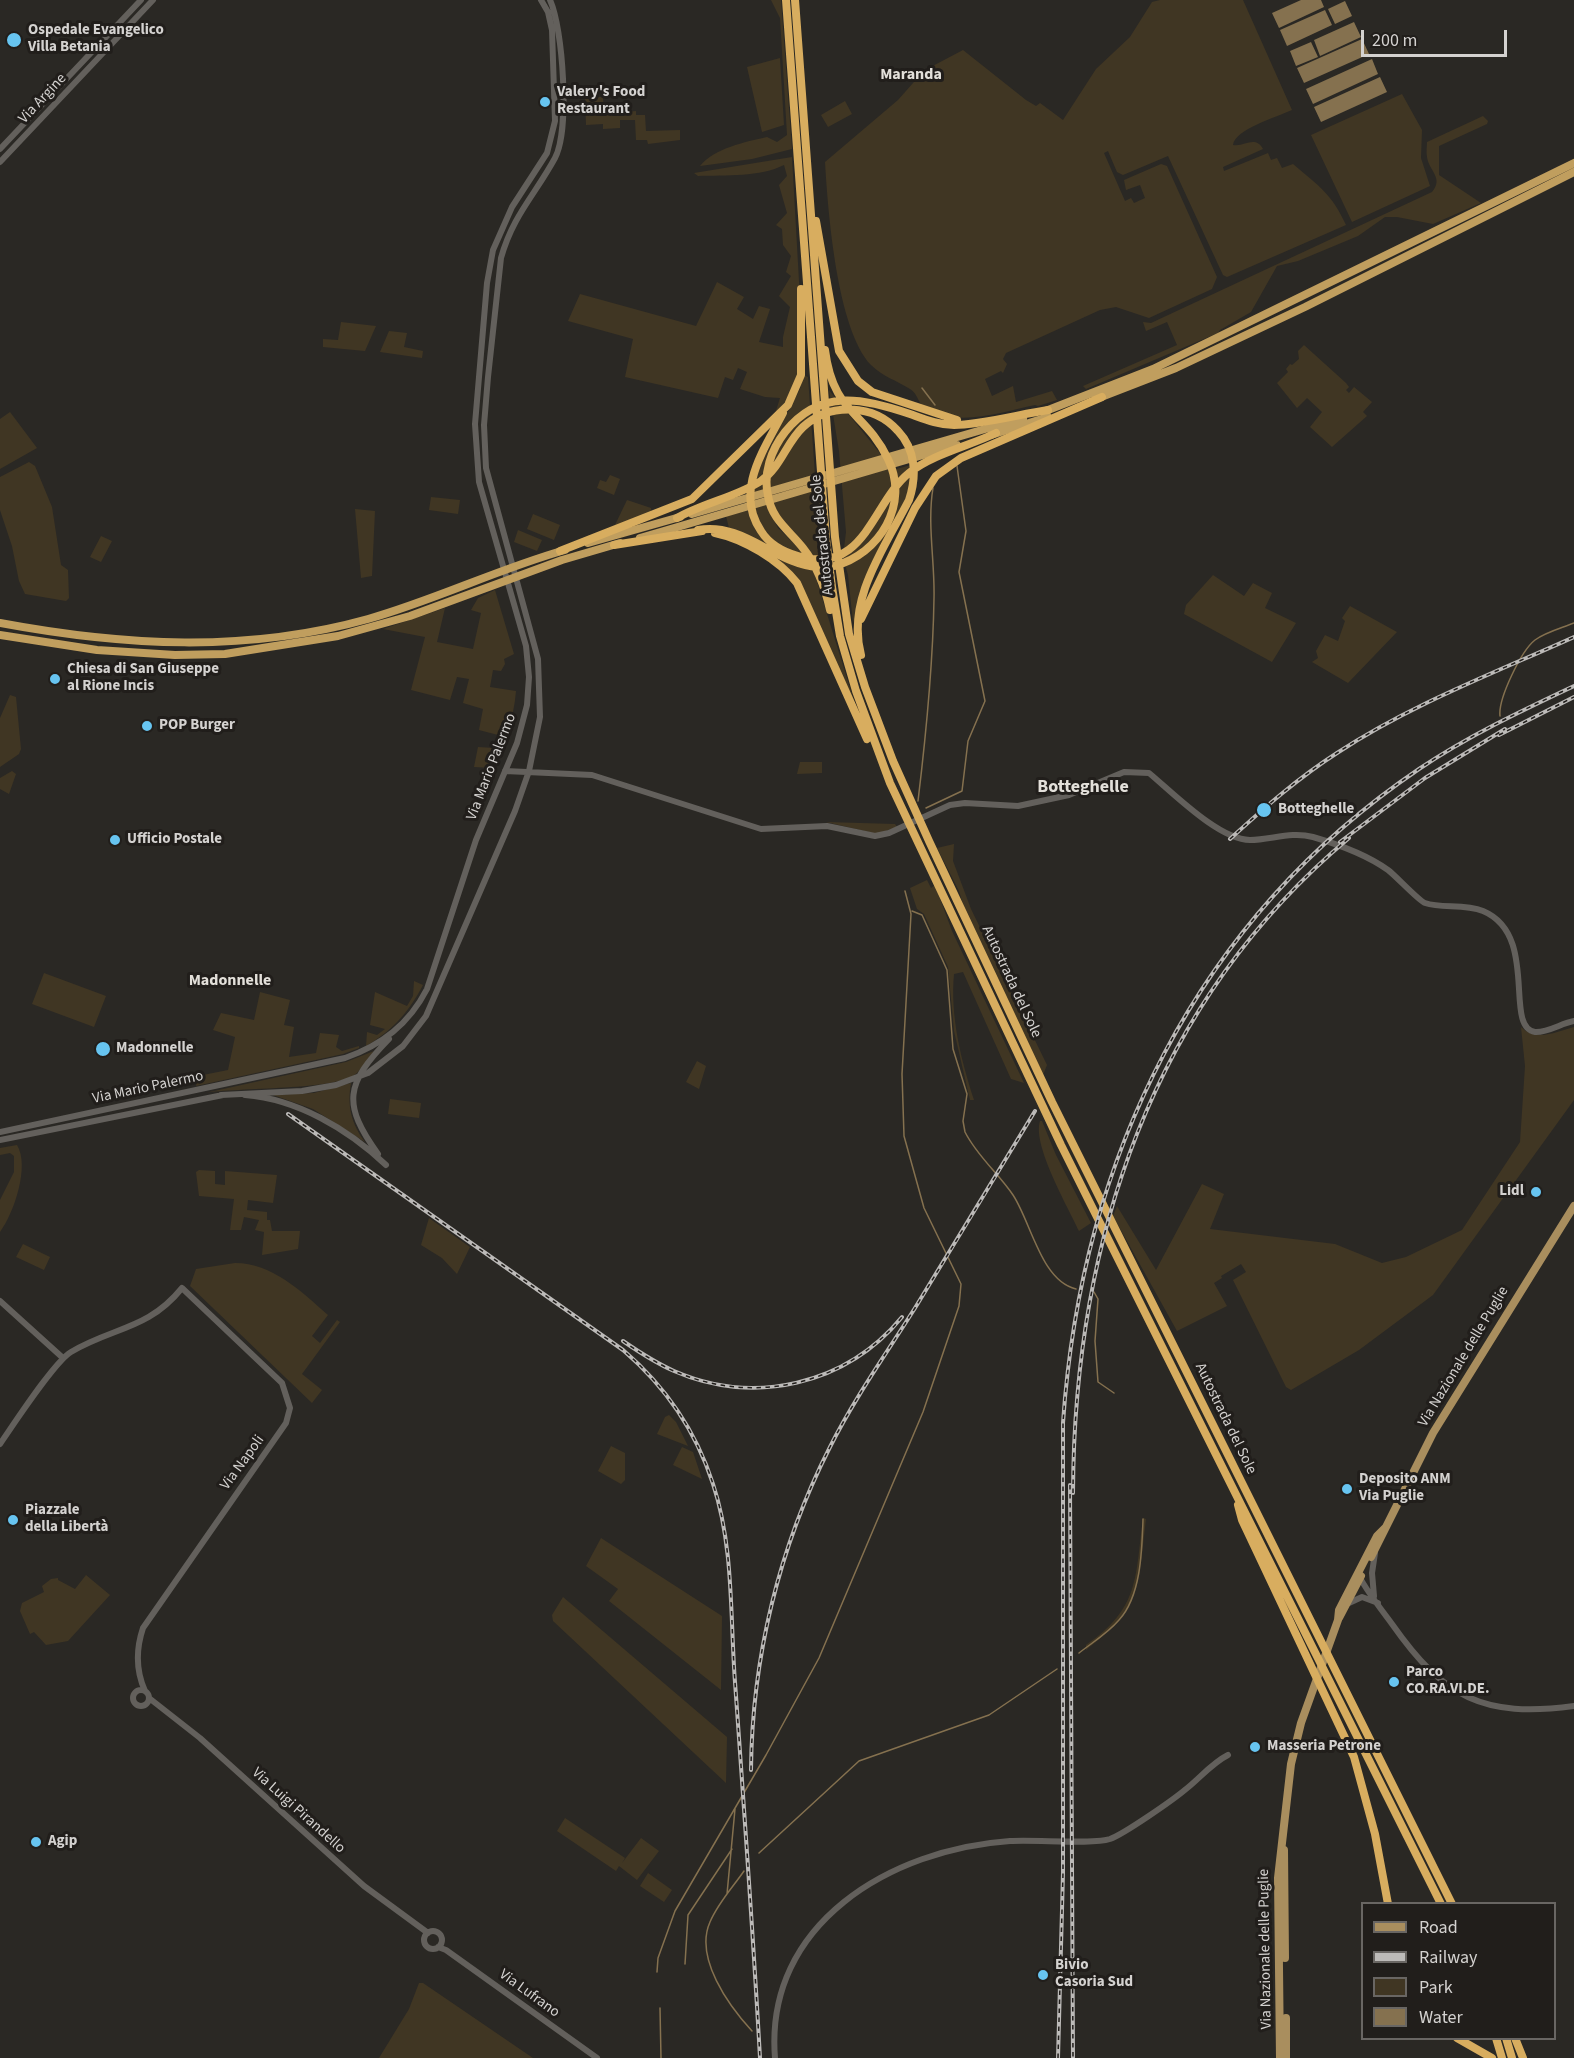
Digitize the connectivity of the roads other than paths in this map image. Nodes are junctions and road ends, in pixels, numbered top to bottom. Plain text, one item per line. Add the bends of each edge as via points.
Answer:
1 (141, 0) edge
2 (153, 0) edge
3 (542, 0) edge
4 (550, 0) edge
5 (786, 0) edge
6 (795, 0) edge
7 (805, 136) junction
8 (0, 149) edge
9 (0, 162) edge
10 (1574, 163) edge
11 (1574, 172) edge
12 (802, 226) junction
13 (815, 290) junction
14 (1102, 398) junction
15 (788, 405) junction
16 (1048, 410) junction
17 (976, 421) junction
18 (996, 433) junction
19 (677, 518) junction
20 (699, 530) junction
21 (614, 545) junction
22 (561, 551) junction
23 (0, 623) edge
24 (857, 631) junction
25 (0, 635) edge
26 (840, 636) junction
27 (878, 722) junction
28 (505, 771) junction
29 (529, 771) junction
30 (890, 783) junction
31 (1574, 1021) edge
32 (399, 1028) junction
33 (221, 1095) junction
34 (0, 1132) edge
35 (0, 1140) edge
36 (1574, 1206) edge
37 (0, 1301) edge
38 (63, 1358) junction
39 (0, 1443) edge
40 (1236, 1496) junction
41 (1385, 1528) junction
42 (1376, 1550) junction
43 (1359, 1575) junction
44 (1373, 1587) junction
45 (1374, 1597) junction
46 (1349, 1603) junction
47 (1378, 1604) junction
48 (1338, 1620) junction
49 (139, 1674) junction
50 (145, 1691) junction
51 (135, 1693) junction
52 (149, 1698) junction
53 (144, 1705) junction
54 (1574, 1706) edge
55 (164, 1711) junction
56 (1228, 1755) dead end
57 (1282, 1840) junction
58 (1388, 1902) edge
59 (1440, 1902) edge
60 (1451, 1902) edge
61 (426, 1935) junction
62 (440, 1944) junction
63 (1460, 2040) edge
64 (1497, 2040) edge
65 (1507, 2040) edge
66 (1516, 2040) edge
67 (597, 2058) edge
68 (775, 2058) edge
69 (1280, 2058) edge
70 (1286, 2058) edge
71 (1491, 2058) edge
72 (1502, 2058) edge
73 (1512, 2058) edge
74 (1523, 2058) edge

1 - 8 street, Via Argine
2 - 9 street, Via Argine
3 - 28 street, Via Mario Palermo via 552,30 555,121 547,153 512,207 493,250 475,424 479,482 529,660 522,729
4 - 29 street, Via Mario Palermo via 559,30 563,122 555,158 518,215 501,258 484,425 486,468 538,659 540,717
5 - 12 highway, Autostrada del Sole
6 - 7 highway, Autostrada del Sole
7 - 13 highway, Autostrada del Sole
7 - 17 highway via 818,239 839,351 858,381 872,392 945,418
10 - 16 highway via 1154,369
11 - 14 highway via 1305,307
12 - 15 highway via 801,375
12 - 26 highway, Autostrada del Sole via 826,539
13 - 20 highway via 831,382 846,408 888,459 894,479 891,516 877,540 856,557 833,566 794,563 741,534
13 - 27 highway, Autostrada del Sole via 841,586 849,634
14 - 18 highway
14 - 24 highway via 961,458 936,476 915,508
15 - 18 highway via 756,466 749,493 752,512 761,531 776,546 792,554 820,558 850,549 867,533 891,492 912,471
15 - 22 highway via 702,492 681,505
16 - 17 highway
16 - 19 highway
17 - 26 highway via 934,423 878,403 850,399 819,406 802,416 774,449 766,472 768,499 777,520 813,562 825,586
18 - 21 highway
19 - 22 highway
19 - 24 highway via 760,481 775,468 802,428 827,413 848,409 872,412 884,419 901,434 914,461 914,485 865,587 858,608
20 - 21 highway
20 - 30 highway via 737,540 781,566 802,591
21 - 25 highway via 410,616 338,636 225,654 97,650
22 - 23 highway via 368,619 256,640 140,643
24 - 27 highway
26 - 30 highway, Autostrada del Sole via 870,734
27 - 60 highway, Autostrada del Sole via 928,841 1096,1192
28 - 29 street
28 - 32 street, Via Mario Palermo via 476,840 427,989
29 - 31 street via 592,775 761,829 827,826 875,836 950,805 1018,806 1090,787 1114,775 1134,770 1149,773 1217,827 1243,840 1300,834 1377,863 1410,887 1424,903 1470,906 1496,918 1506,928 1517,955 1521,1017 1531,1031
29 - 33 street, Via Mario Palermo via 426,1016 403,1046 368,1073 348,1081 312,1089
30 - 40 highway, Autostrada del Sole via 1094,1211
32 - 33 street via 367,1064 354,1087 355,1118 386,1165 324,1120 297,1107 274,1099
32 - 34 street, Via Mario Palermo via 368,1049 345,1058
33 - 35 street, Via Mario Palermo
36 - 41 main road, Via Nazionale delle Puglie via 1434,1431
37 - 38 street
38 - 39 street
38 - 49 street, Via Napoli via 149,1319 182,1288 282,1383 290,1408 277,1437 143,1628 138,1648
40 - 58 highway via 1242,1520 1354,1757 1375,1834
40 - 59 highway, Autostrada del Sole
41 - 42 main road, Via Nazionale delle Puglie
41 - 43 main road, Via Nazionale delle Puglie via 1377,1536
42 - 43 main road, Via Nazionale delle Puglie
42 - 44 street
43 - 44 street
43 - 45 street
43 - 46 main road, Via Nazionale delle Puglie
43 - 48 main road, Via Nazionale delle Puglie via 1339,1610
44 - 45 street
45 - 47 street
46 - 47 street via 1362,1597
46 - 48 main road, Via Nazionale delle Puglie
47 - 54 street via 1425,1668 1463,1695 1513,1710
48 - 57 main road, Via Nazionale delle Puglie via 1310,1696 1291,1764
49 - 50 street, Via Napoli
49 - 51 street, Via Napoli
50 - 51 street
50 - 52 street, Via Napoli
51 - 53 street via 134,1701
52 - 53 street
52 - 55 street, Via Luigi Pirandello
53 - 55 street, Via Luigi Pirandello
55 - 61 street, Via Luigi Pirandello via 200,1738 364,1886
56 - 68 street via 1185,1790 1110,1839 988,1843 931,1855 891,1870 847,1898 813,1932 792,1966 776,2019
57 - 69 main road, Via Nazionale delle Puglie via 1278,1878
57 - 70 main road, Via Nazionale delle Puglie
61 - 62 street via 437,1932
61 - 62 street via 427,1946
62 - 67 street, Via Lufrano
63 - 71 highway
64 - 72 highway
65 - 73 highway
66 - 74 highway

